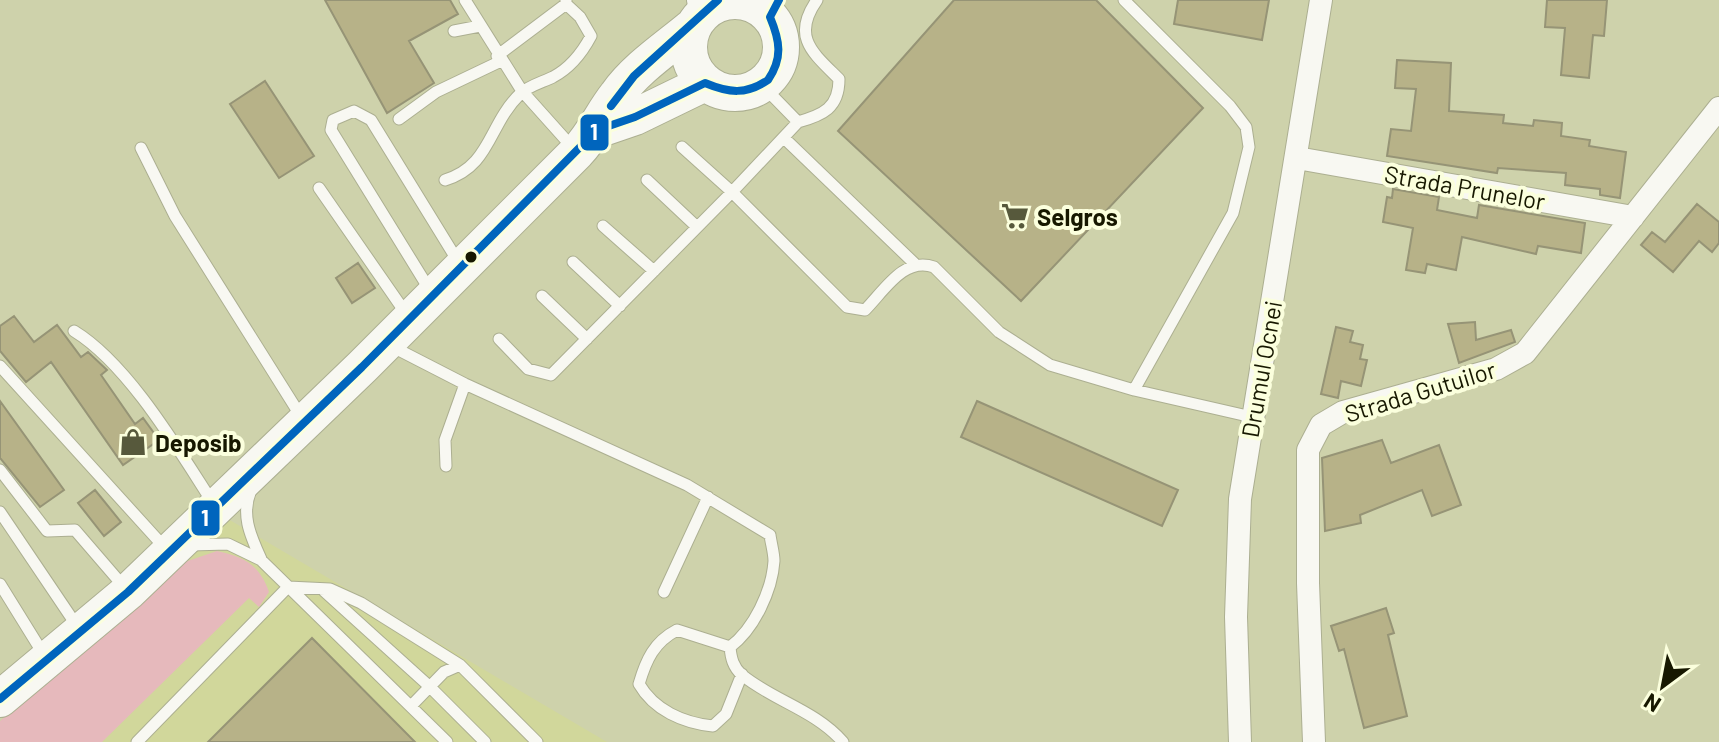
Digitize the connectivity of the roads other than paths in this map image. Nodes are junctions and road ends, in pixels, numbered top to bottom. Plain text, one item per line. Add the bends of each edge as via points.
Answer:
1 (465, 0) edge
2 (817, 0) edge
3 (1124, 0) edge
4 (1321, 0) edge
5 (566, 2) edge
6 (774, 8) edge
7 (705, 9) edge
8 (480, 26) junction
9 (454, 31) dead end
10 (499, 58) junction
11 (705, 83) junction
12 (762, 85) junction
13 (522, 91) junction
14 (1719, 108) edge
15 (399, 119) dead end
16 (798, 122) junction
17 (784, 138) junction
18 (587, 141) junction
19 (682, 147) dead end
20 (141, 148) dead end
21 (1297, 158) junction
22 (445, 180) dead end
23 (647, 180) dead end
24 (319, 188) dead end
25 (732, 192) junction
26 (1633, 217) junction
27 (603, 226) dead end
28 (697, 227) junction
29 (573, 262) dead end
30 (914, 263) junction
31 (461, 267) junction
32 (654, 271) junction
33 (542, 296) dead end
34 (620, 306) junction
35 (409, 319) junction
36 (74, 331) dead end
37 (499, 339) dead end
38 (587, 339) junction
39 (0, 366) edge
40 (465, 384) junction
41 (1134, 390) junction
42 (1252, 417) junction
43 (292, 434) junction
44 (446, 466) dead end
45 (0, 470) edge
46 (708, 497) junction
47 (215, 507) junction
48 (0, 512) edge
49 (166, 554) junction
50 (261, 560) junction
51 (0, 584) edge
52 (288, 587) junction
53 (320, 588) junction
54 (128, 592) junction
55 (664, 592) dead end
56 (81, 633) junction
57 (730, 647) junction
58 (47, 661) junction
59 (460, 665) junction
60 (742, 674) junction
61 (429, 686) junction
62 (0, 699) edge
63 (411, 706) junction
64 (137, 742) edge
65 (447, 742) edge
66 (485, 742) edge
67 (537, 742) edge
68 (843, 742) edge
69 (1240, 742) edge
70 (1314, 742) edge

1 - 8 lane
2 - 16 lane via 804,24 806,37 815,56 839,79 839,92 821,116
3 - 41 lane via 1230,106 1246,127 1249,147 1233,213
4 - 21 street, Drumul Ocnei
5 - 10 lane
5 - 13 lane via 591,36 581,54 557,75
6 - 7 main road via 744,1
6 - 12 main road via 780,60
7 - 11 main road via 689,57
7 - 18 main road via 617,95
8 - 9 lane
8 - 10 lane
10 - 13 lane
10 - 15 lane
11 - 12 main road via 733,94
11 - 18 main road
12 - 16 lane
13 - 18 lane
13 - 22 lane via 503,113 483,155 466,174
14 - 26 street, Strada Gutuilor
16 - 17 lane
17 - 25 lane
17 - 30 lane
18 - 31 main road
19 - 25 lane
20 - 43 lane
21 - 26 street, Strada Prunelor
21 - 42 street, Drumul Ocnei
23 - 28 lane
24 - 35 lane
25 - 28 lane
25 - 30 lane via 847,307 865,310
26 - 70 street, Strada Gutuilor via 1514,362 1343,412 1313,436 1307,520
27 - 32 lane
28 - 32 lane
29 - 34 lane
30 - 41 lane via 934,267 999,332 1050,365
31 - 35 main road
31 - 35 lane via 371,120 354,111 333,120 331,130
32 - 34 lane
33 - 38 lane
34 - 38 lane
35 - 40 lane
35 - 43 main road
36 - 47 lane via 97,345 124,376
37 - 38 lane via 528,369 544,376
39 - 49 lane
40 - 44 lane via 445,440
40 - 46 lane
41 - 42 lane
42 - 69 street, Drumul Ocnei via 1240,499
43 - 47 main road
43 - 50 lane via 250,492 247,525
45 - 54 lane via 47,531 75,530
46 - 55 lane
46 - 57 lane via 770,535 774,561 759,610 746,634
47 - 49 main road
48 - 56 lane
49 - 50 lane via 217,543
49 - 54 main road
50 - 52 lane
51 - 58 lane
52 - 53 lane
52 - 63 lane
52 - 64 lane
53 - 59 lane via 361,603
53 - 61 lane
54 - 56 main road
56 - 58 main road
57 - 60 lane via 731,660
57 - 60 lane via 677,630 662,638 646,660 639,684 647,699 671,714 713,726 726,714
58 - 62 main road
59 - 61 lane
59 - 67 lane
60 - 68 lane via 806,711
61 - 63 lane
61 - 66 lane
63 - 65 lane

